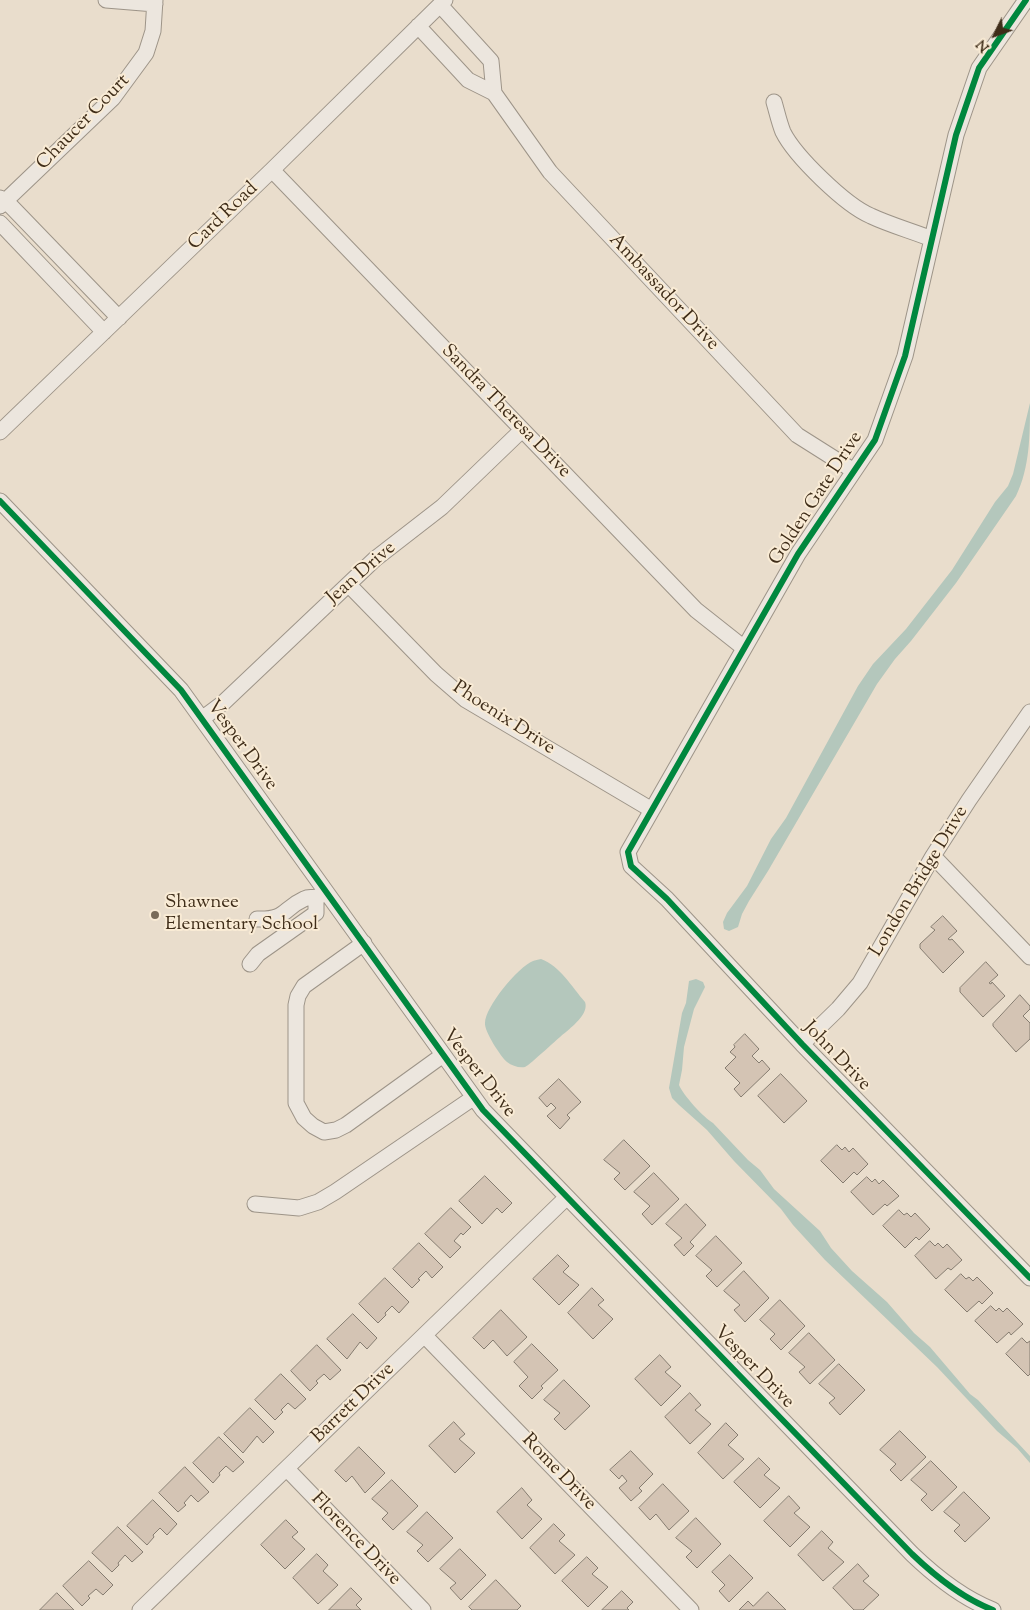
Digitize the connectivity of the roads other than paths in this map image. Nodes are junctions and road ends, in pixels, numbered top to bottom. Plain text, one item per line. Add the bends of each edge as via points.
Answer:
1 (106, 0) edge
2 (1026, 0) edge
3 (155, 2) edge
4 (443, 2) edge
5 (418, 26) junction
6 (494, 93) junction
7 (774, 102) dead end
8 (272, 170) junction
9 (2, 202) edge
10 (0, 223) edge
11 (932, 239) junction
12 (57, 255) junction
13 (42, 269) junction
14 (119, 318) junction
15 (104, 332) junction
16 (522, 430) junction
17 (0, 432) edge
18 (854, 470) junction
19 (0, 501) edge
20 (349, 585) junction
21 (744, 648) junction
22 (1030, 712) edge
23 (203, 718) junction
24 (652, 810) junction
25 (628, 852) joint
26 (933, 856) junction
27 (321, 895) junction
28 (257, 919) dead end
29 (364, 943) junction
30 (1030, 957) edge
31 (250, 964) dead end
32 (802, 1044) junction
33 (442, 1055) junction
34 (473, 1098) junction
35 (567, 1197) junction
36 (255, 1204) dead end
37 (1030, 1278) edge
38 (425, 1336) junction
39 (287, 1469) junction
40 (969, 1605) edge
41 (149, 1607) edge
42 (423, 1610) edge
43 (691, 1610) edge
44 (993, 1610) edge

1 - 3 street
2 - 11 street, Golden Gate Drive via 979,68 956,135
3 - 9 street, Chaucer Court via 153,31 146,53 114,98
4 - 5 street, Card Road
4 - 6 street, Ambassador Drive via 491,61
5 - 6 street, Ambassador Drive via 468,80
5 - 8 street, Card Road
6 - 18 street, Ambassador Drive via 550,172 797,435
7 - 11 street via 783,132 791,145 844,200 869,216
8 - 14 street, Card Road
8 - 16 street, Sandra Theresa Drive
9 - 12 street
10 - 13 street
11 - 18 street, Golden Gate Drive via 905,356 875,440
12 - 13 street
12 - 14 street
13 - 15 street
14 - 15 street, Card Road
15 - 17 street, Card Road
16 - 20 street, Jean Drive via 442,507 375,559
16 - 21 street, Sandra Theresa Drive via 696,610
18 - 21 street, Golden Gate Drive via 798,554
19 - 23 street, Vesper Drive via 170,677
20 - 23 street, Jean Drive
20 - 24 street, Phoenix Drive via 466,700
21 - 24 street, Golden Gate Drive
22 - 26 street, London Bridge Drive
23 - 27 street, Vesper Drive
24 - 25 street, Golden Gate Drive
25 - 32 street, John Drive via 631,866 667,899
26 - 30 street
26 - 32 street, London Bridge Drive via 860,984
27 - 28 street via 306,898 278,918
27 - 29 street, Vesper Drive
27 - 31 street via 316,913 258,954
29 - 33 street, Vesper Drive
29 - 33 street via 304,986 298,996 295,1098 304,1118 324,1132 336,1130
32 - 37 street, John Drive
33 - 34 street, Vesper Drive
34 - 35 street, Vesper Drive
34 - 36 street via 318,1202 299,1208
35 - 38 street, Barrett Drive
35 - 40 street, Vesper Drive via 912,1554
38 - 39 street, Barrett Drive
38 - 43 street, Rome Drive
39 - 41 street, Barrett Drive
39 - 42 street, Florence Drive
40 - 44 street, Vesper Drive

